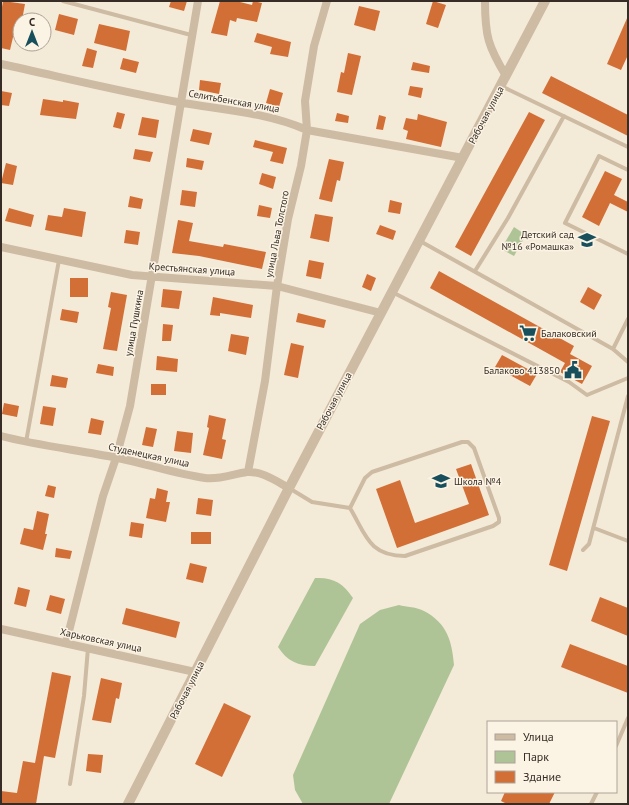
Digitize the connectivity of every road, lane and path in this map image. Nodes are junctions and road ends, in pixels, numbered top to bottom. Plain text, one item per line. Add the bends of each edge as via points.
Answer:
1 (63, 1) edge
2 (198, 1) edge
3 (327, 1) edge
4 (485, 1) edge
5 (545, 1) edge
6 (191, 35) junction
7 (1, 64) edge
8 (506, 76) junction
9 (500, 86) junction
10 (182, 102) junction
11 (564, 116) junction
12 (307, 130) junction
13 (628, 147) edge
14 (463, 158) junction
15 (628, 170) edge
16 (419, 241) junction
17 (1, 247) edge
18 (628, 254) edge
19 (59, 259) junction
20 (475, 271) junction
21 (152, 276) junction
22 (277, 286) junction
23 (392, 292) junction
24 (381, 313) junction
25 (628, 319) edge
26 (613, 349) junction
27 (628, 362) edge
28 (628, 378) edge
29 (628, 396) edge
30 (1, 436) edge
31 (26, 442) junction
32 (116, 458) junction
33 (248, 472) junction
34 (289, 488) junction
35 (350, 508) junction
36 (594, 528) junction
37 (628, 541) edge
38 (583, 550) dead end
39 (1, 630) edge
40 (66, 643) junction
41 (88, 648) junction
42 (195, 672) junction
43 (628, 718) edge
44 (617, 744) edge
45 (70, 784) dead end
46 (597, 793) edge
47 (128, 804) edge
48 (592, 804) edge

1 - 6 lane
2 - 6 street, улица Пушкина
3 - 12 street, улица Льва Толстого via 314,46 305,101
4 - 8 street via 485,26 490,50
5 - 8 street, Рабочая улица
6 - 10 street, улица Пушкина
7 - 10 street, Селитьбенская улица
8 - 9 street, Рабочая улица
9 - 11 lane
9 - 14 street, Рабочая улица
10 - 12 street, Селитьбенская улица via 285,120
10 - 21 street, улица Пушкина
11 - 13 lane
11 - 20 lane via 508,218
12 - 14 street, Селитьбенская улица
12 - 22 street, улица Льва Толстого
14 - 16 street, Рабочая улица
15 - 18 lane via 599,156 566,223
16 - 20 lane
16 - 23 street, Рабочая улица
17 - 19 street, Крестьянская улица
19 - 21 street, Крестьянская улица via 132,275
19 - 31 lane
20 - 26 lane
21 - 22 street, Крестьянская улица
21 - 32 street, улица Пушкина via 130,406
22 - 24 street, Крестьянская улица
22 - 33 street, улица Льва Толстого via 265,381
23 - 24 street, Рабочая улица
23 - 28 lane via 570,382 587,395
24 - 34 street, Рабочая улица
25 - 26 lane
26 - 27 lane
29 - 36 lane
30 - 31 street, Студенецкая улица
31 - 32 street, Студенецкая улица
32 - 33 street, Студенецкая улица via 205,478 220,478
32 - 40 street, улица Пушкина via 103,496
33 - 34 street, Студенецкая улица via 268,476
34 - 35 lane via 312,502
34 - 42 street, Рабочая улица
35 - 35 lane via 365,478 372,472 468,442 474,448 499,522 405,556 390,556 373,547
36 - 37 lane
36 - 38 lane via 589,544
39 - 40 street, Харьковская улица
40 - 41 street, Харьковская улица
41 - 42 street, Харьковская улица
41 - 45 lane via 84,696
42 - 47 street, Рабочая улица
43 - 44 lane
46 - 48 lane

